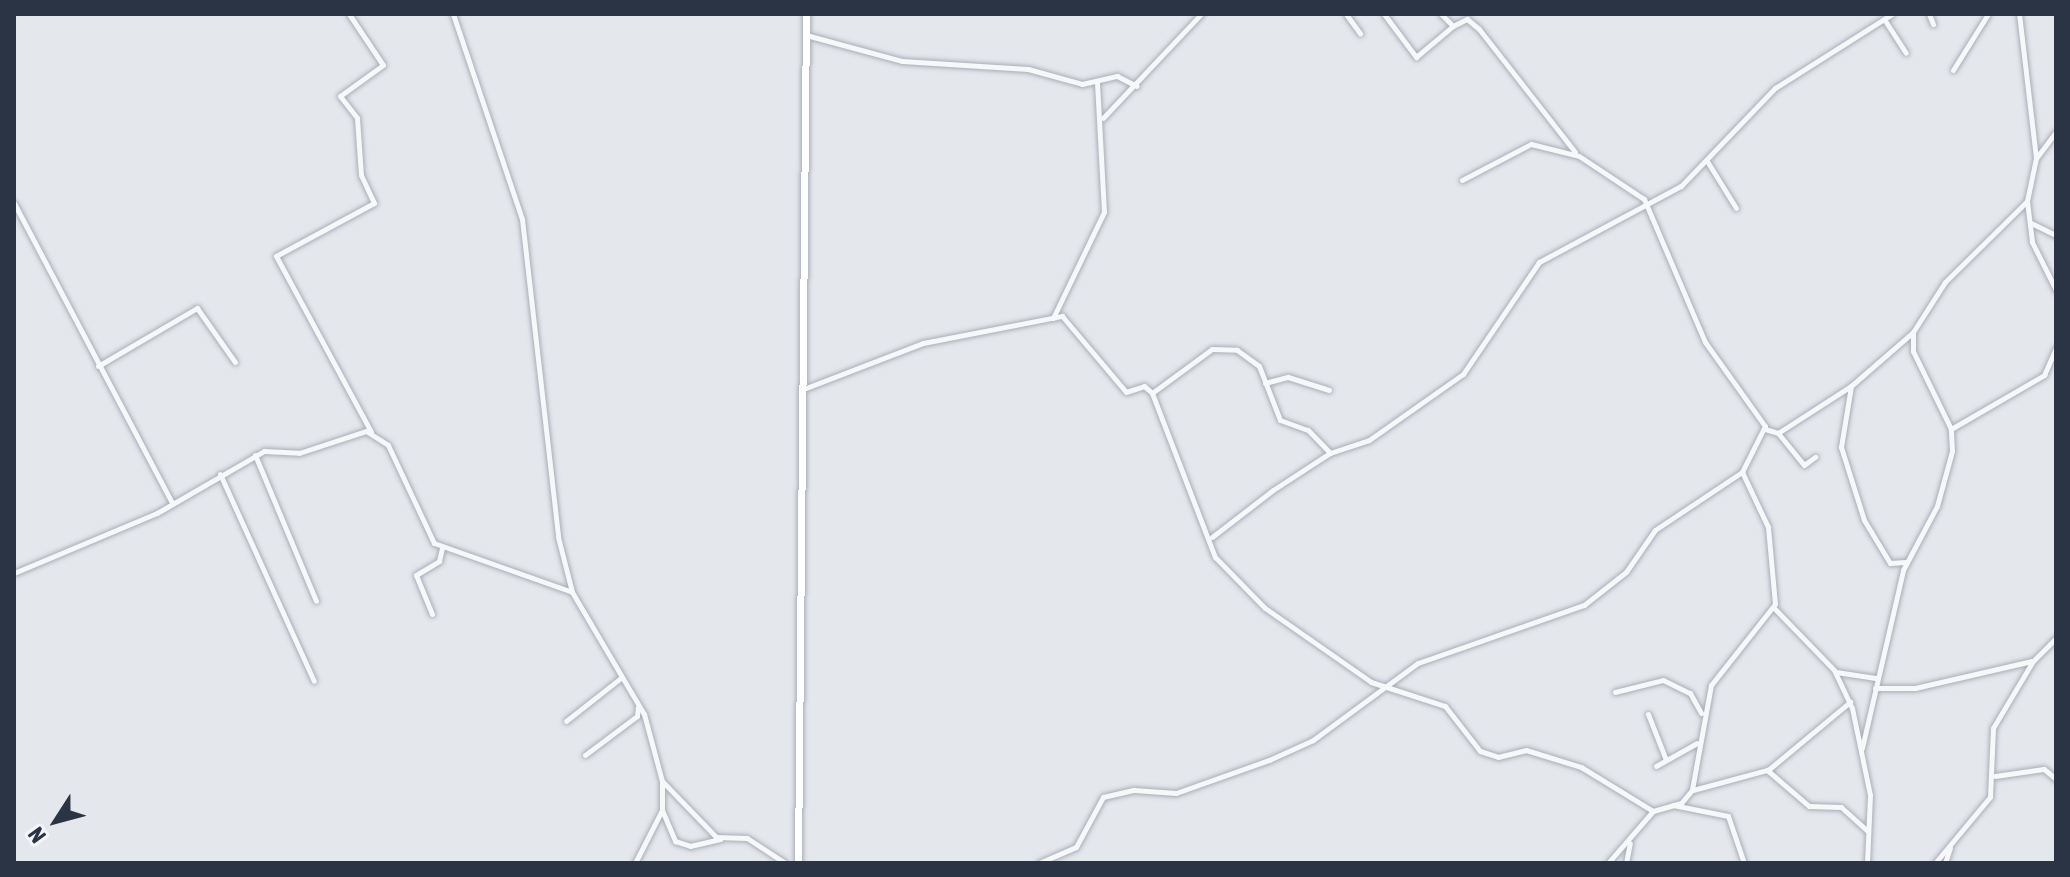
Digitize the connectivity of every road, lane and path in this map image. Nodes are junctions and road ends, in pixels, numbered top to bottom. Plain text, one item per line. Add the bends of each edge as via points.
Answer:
1 (349, 14) edge
2 (453, 14) edge
3 (806, 14) edge
4 (1201, 14) edge
5 (1346, 14) edge
6 (1384, 14) edge
7 (1441, 14) edge
8 (1892, 14) edge
9 (1929, 14) edge
10 (1988, 14) edge
11 (2019, 14) edge
12 (1884, 19) junction
13 (1933, 24) dead end
14 (1453, 26) junction
15 (1360, 33) dead end
16 (806, 35) junction
17 (1906, 53) dead end
18 (1953, 70) dead end
19 (1097, 83) junction
20 (1137, 86) junction
21 (1102, 119) junction
22 (2056, 132) edge
23 (1579, 156) junction
24 (2036, 158) junction
25 (1707, 161) junction
26 (1462, 180) dead end
27 (2027, 201) junction
28 (14, 203) edge
29 (1648, 204) junction
30 (1736, 208) dead end
31 (2031, 223) junction
32 (2056, 235) edge
33 (2056, 290) edge
34 (1053, 318) junction
35 (1913, 332) junction
36 (2056, 348) edge
37 (235, 362) dead end
38 (98, 366) junction
39 (1265, 383) junction
40 (1851, 386) junction
41 (806, 388) junction
42 (1329, 390) dead end
43 (1152, 393) junction
44 (1765, 429) junction
45 (1951, 429) junction
46 (371, 432) junction
47 (1778, 433) junction
48 (1330, 453) junction
49 (255, 455) junction
50 (1815, 457) dead end
51 (1742, 472) junction
52 (220, 474) junction
53 (171, 501) junction
54 (1212, 537) junction
55 (442, 548) junction
56 (1906, 561) junction
57 (14, 573) edge
58 (572, 592) junction
59 (316, 601) dead end
60 (1774, 608) junction
61 (432, 614) dead end
62 (2056, 638) edge
63 (2033, 661) junction
64 (1836, 672) junction
65 (622, 677) junction
66 (1877, 679) junction
67 (314, 681) dead end
68 (1384, 688) junction
69 (1875, 688) junction
70 (1615, 692) dead end
71 (1850, 702) junction
72 (639, 706) junction
73 (1648, 714) dead end
74 (1702, 714) junction
75 (566, 721) dead end
76 (1698, 742) junction
77 (1862, 748) junction
78 (585, 755) dead end
79 (1666, 760) junction
80 (1656, 766) dead end
81 (1767, 770) junction
82 (1995, 776) junction
83 (2056, 779) edge
84 (662, 781) junction
85 (1692, 790) junction
86 (1671, 805) junction
87 (662, 810) junction
88 (1653, 811) junction
89 (1869, 832) junction
90 (721, 838) junction
91 (1631, 842) junction
92 (1952, 843) junction
93 (635, 863) edge
94 (785, 863) edge
95 (798, 863) edge
96 (1039, 863) edge
97 (1608, 863) edge
98 (1626, 863) edge
99 (1744, 863) edge
100 (1867, 863) edge
101 (1935, 863) edge
102 (1945, 863) edge

1 - 46 street via 383,65 340,96 357,118 361,175 374,203 276,256
2 - 58 street via 522,219 558,537
3 - 16 street
4 - 20 street
5 - 15 street
6 - 14 street via 1416,57
7 - 14 street
8 - 12 street
9 - 13 street
10 - 18 street
11 - 24 street
12 - 17 street
12 - 25 street via 1784,82
14 - 23 street via 1467,19 1479,29
16 - 19 street via 896,60 1028,69
16 - 41 street
19 - 20 street via 1117,76
19 - 21 street
20 - 21 street
21 - 34 street via 1102,221
22 - 24 street
23 - 26 street via 1531,144
23 - 29 street
24 - 27 street
25 - 29 street
25 - 30 street
27 - 31 street
27 - 35 street via 1945,282
28 - 38 street via 45,251 59,299
29 - 44 street via 1705,342
29 - 48 street via 1539,262 1463,374 1369,440
31 - 32 street
31 - 33 street
34 - 41 street via 923,343
34 - 43 street via 1062,316 1126,392 1144,386
35 - 40 street
35 - 45 street via 1915,355
36 - 45 street via 2044,375
37 - 38 street via 197,308
38 - 53 street
39 - 42 street via 1288,377
39 - 43 street via 1255,361 1220,346
39 - 48 street via 1282,422 1308,430
40 - 47 street
40 - 56 street via 1841,447 1861,516 1890,563
41 - 95 street
43 - 54 street via 1179,478
44 - 47 street
44 - 51 street
45 - 56 street via 1944,486
46 - 49 street via 299,453
46 - 55 street via 388,445 426,532
47 - 50 street via 1799,462
48 - 54 street
49 - 52 street
49 - 59 street
51 - 60 street via 1768,527
51 - 68 street via 1655,530 1626,572 1595,598 1534,628 1418,663
52 - 53 street
52 - 67 street
53 - 57 street via 142,521
54 - 68 street via 1215,557 1265,608
55 - 58 street
55 - 61 street via 439,561 416,575
56 - 66 street
58 - 65 street
60 - 64 street
60 - 74 street via 1722,664
62 - 63 street
63 - 69 street via 1915,688
63 - 82 street via 1993,728
64 - 66 street
64 - 71 street
65 - 72 street
65 - 75 street
66 - 69 street
68 - 88 street via 1445,706 1480,751 1498,757 1522,749 1581,767
68 - 96 street via 1313,740 1269,760 1176,793 1134,790 1103,797 1076,847
69 - 77 street
70 - 74 street via 1663,680 1690,693
71 - 77 street
71 - 81 street
72 - 78 street via 637,716
72 - 84 street
73 - 79 street
74 - 76 street
76 - 79 street
76 - 85 street
77 - 89 street
79 - 80 street
81 - 85 street
81 - 89 street via 1809,806 1841,807
82 - 83 street via 2044,769
82 - 92 street via 1987,802
84 - 87 street
84 - 90 street
85 - 86 street
86 - 88 street
86 - 99 street via 1728,816
87 - 90 street via 678,844
87 - 93 street
88 - 91 street
89 - 100 street
90 - 94 street via 747,838
91 - 97 street
91 - 98 street
92 - 101 street
92 - 102 street

